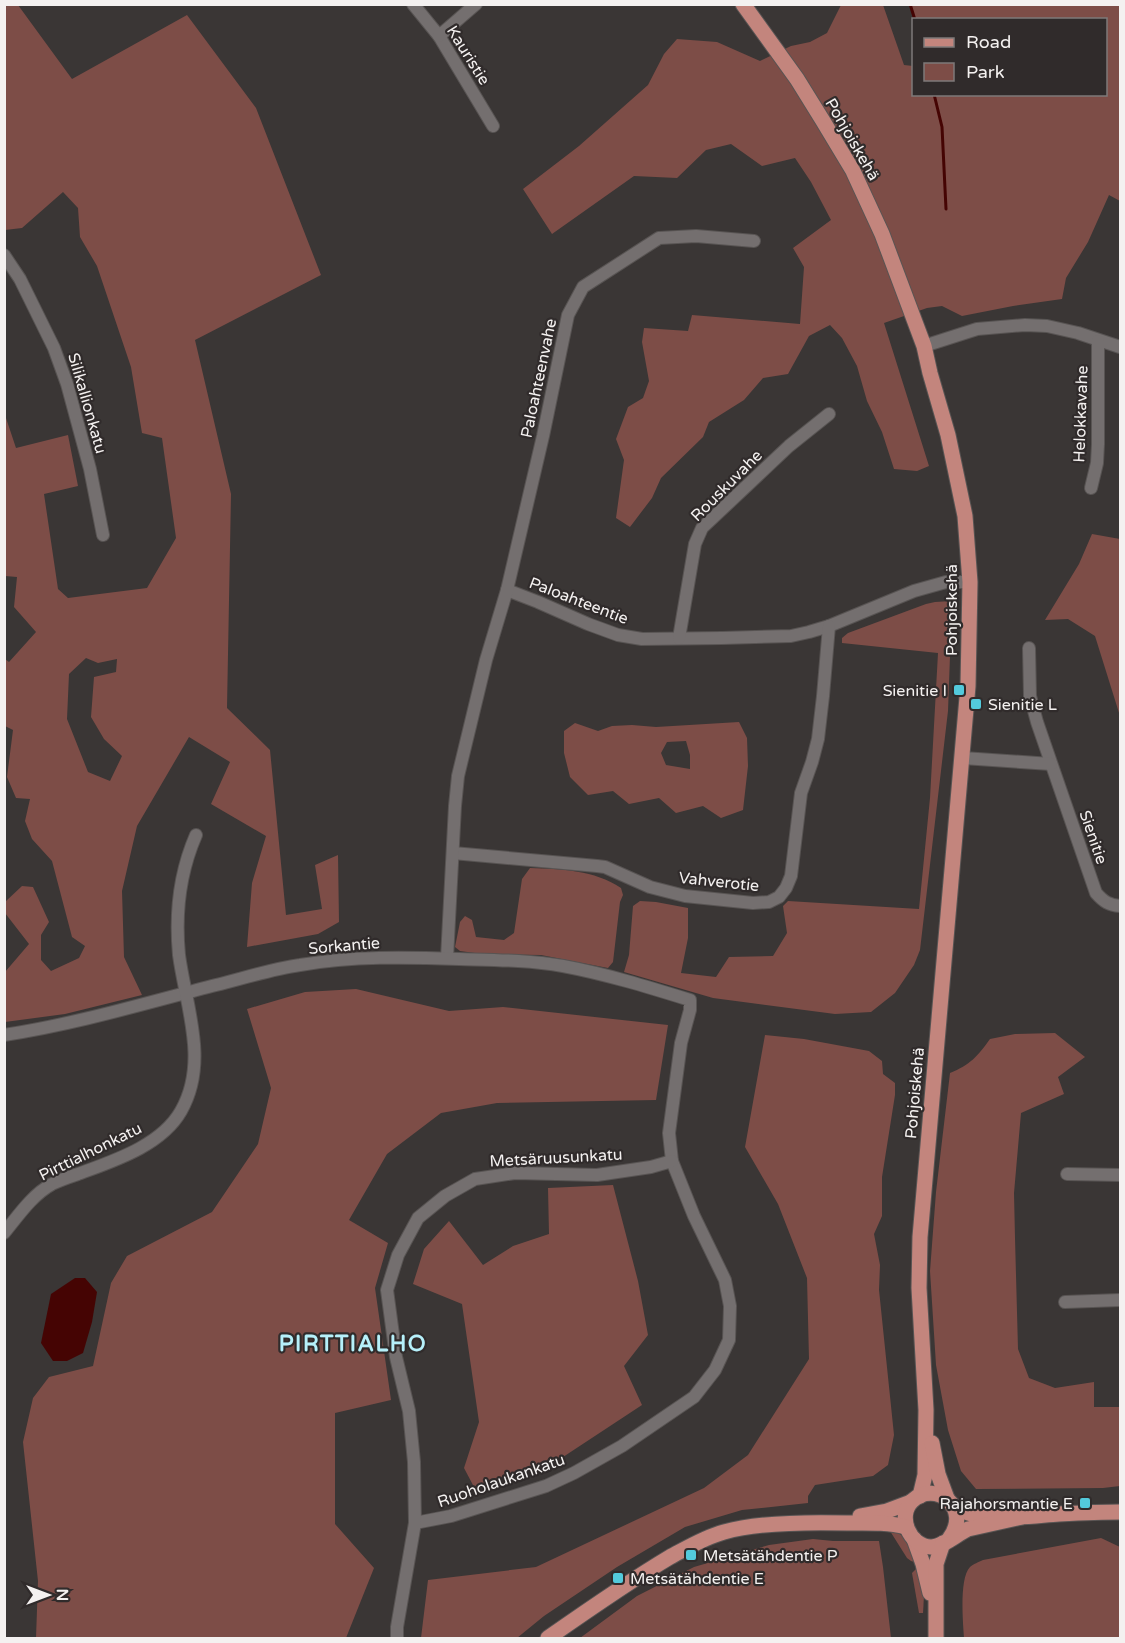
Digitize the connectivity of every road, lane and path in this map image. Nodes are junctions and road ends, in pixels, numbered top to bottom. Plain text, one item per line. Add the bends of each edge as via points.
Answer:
1 (412, 4) edge
2 (476, 4) edge
3 (743, 4) edge
4 (439, 36) junction
5 (493, 126) dead end
6 (753, 241) dead end
7 (4, 255) edge
8 (1098, 341) junction
9 (924, 346) junction
10 (1120, 347) edge
11 (828, 414) dead end
12 (1091, 488) dead end
13 (103, 535) dead end
14 (970, 582) junction
15 (507, 590) junction
16 (829, 626) junction
17 (679, 638) junction
18 (1029, 648) dead end
19 (963, 758) junction
20 (1052, 764) junction
21 (196, 835) dead end
22 (453, 853) junction
23 (1120, 906) edge
24 (447, 958) junction
25 (185, 993) junction
26 (690, 1000) joint
27 (4, 1035) edge
28 (672, 1161) junction
29 (1067, 1174) dead end
30 (1120, 1175) edge
31 (4, 1233) edge
32 (1120, 1300) edge
33 (1065, 1302) dead end
34 (926, 1410) junction
35 (916, 1499) junction
36 (951, 1503) junction
37 (1120, 1512) edge
38 (1022, 1517) junction
39 (834, 1522) junction
40 (415, 1523) junction
41 (910, 1533) junction
42 (946, 1541) junction
43 (935, 1617) junction
44 (398, 1638) edge
45 (548, 1638) edge
46 (936, 1638) edge

1 - 4 street, Kauristie
2 - 4 street
3 - 9 main road, Pohjoiskehä via 797,80 853,171 882,234
4 - 5 street, Kauristie
6 - 15 street, Paloahteenvahe via 696,236 659,238 583,287 568,315
7 - 13 street, Silikallionkatu via 54,348 67,384
8 - 9 street via 1047,326 1025,325 977,329
8 - 10 street
8 - 12 street, Helokkavahe via 1098,444
9 - 14 main road, Pohjoiskehä via 958,480
11 - 17 street, Rouskuvahe via 702,528 695,544
14 - 16 street, Paloahteentie via 946,582 914,591
14 - 19 main road, Pohjoiskehä
15 - 17 street, Paloahteentie via 618,635
15 - 22 street, Paloahteentie via 458,776
16 - 17 street, Paloahteentie via 791,636
16 - 22 street, Vahverotie via 818,739 801,793 791,876 779,897 753,903 685,896 650,887 605,867
18 - 20 street, Sienitie via 1030,696
19 - 20 street
19 - 34 main road, Pohjoiskehä via 920,1237
20 - 23 street, Sienitie via 1096,893 1104,902
21 - 25 street, Pirttialhonkatu via 178,894 179,953
22 - 24 street, Paloahteentie
24 - 25 street, Sorkantie via 335,960
24 - 26 street, Sorkantie via 563,966
25 - 27 street, Sorkantie
25 - 31 street, Pirttialhonkatu via 195,1070 181,1113 144,1147 51,1184 28,1203
26 - 28 street, Ruoholaukankatu via 669,1133
28 - 40 street, Ruoholaukankatu via 725,1280 730,1306 729,1340 715,1370 694,1397 574,1473 451,1516
28 - 40 street, Metsäruusunkatu via 597,1175 515,1173 475,1179 418,1218 398,1255 387,1290 396,1357 409,1411
29 - 30 street
32 - 33 street
34 - 35 main road, Pohjoiskehä via 925,1475
34 - 36 main road, Pohjoiskehä via 938,1474
35 - 36 main road via 929,1493
35 - 39 main road via 887,1511
35 - 41 main road via 905,1518
36 - 38 main road via 961,1511 977,1515
36 - 42 main road via 958,1522
37 - 38 main road
38 - 42 main road via 968,1529
39 - 41 main road via 887,1523
39 - 45 main road via 784,1523 708,1538 646,1572
40 - 44 street, Metsäruusunkatu
41 - 42 main road via 922,1545 932,1547
41 - 43 main road via 923,1564
42 - 43 main road via 936,1564
43 - 46 main road

